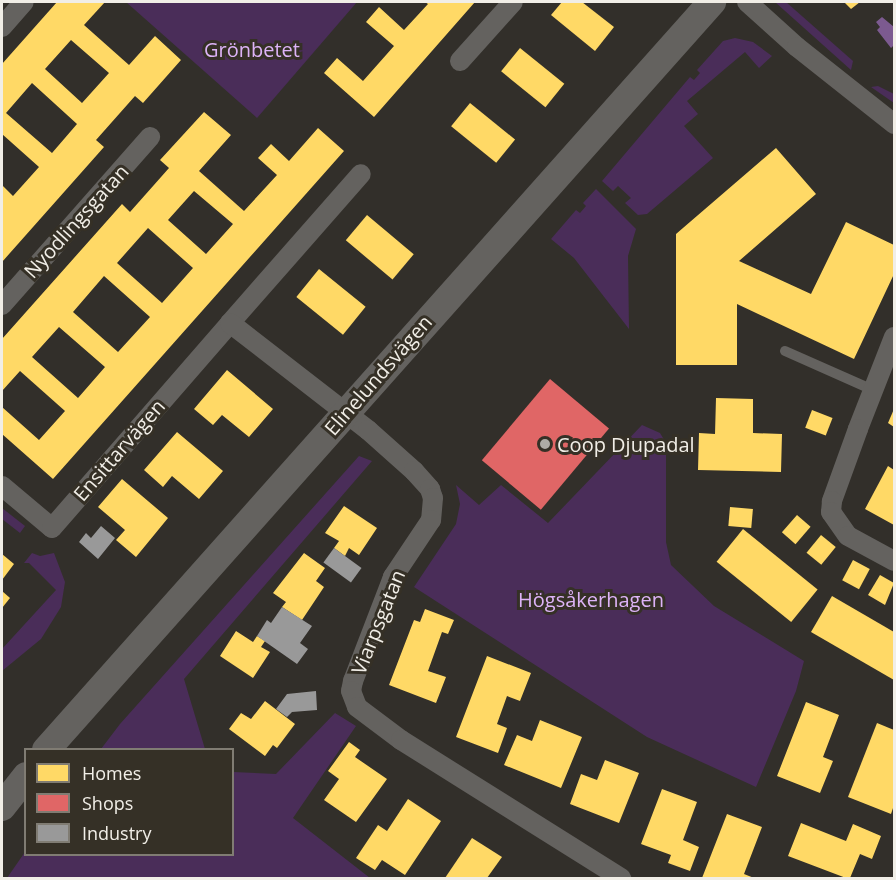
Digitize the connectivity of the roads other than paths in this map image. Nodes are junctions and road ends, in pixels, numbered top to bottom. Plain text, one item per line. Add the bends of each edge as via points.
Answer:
1 (513, 2) edge
2 (712, 2) edge
3 (747, 2) edge
4 (460, 61) dead end
5 (894, 124) edge
6 (150, 137) dead end
7 (361, 174) dead end
8 (2, 305) edge
9 (230, 323) junction
10 (894, 337) edge
11 (785, 351) dead end
12 (873, 390) junction
13 (344, 413) junction
14 (2, 486) edge
15 (894, 561) edge
16 (48, 748) edge
17 (24, 779) edge
18 (2, 807) edge
19 (621, 879) edge

1 - 4 street
2 - 13 street, Elinelundsvägen
3 - 5 street
6 - 8 street, Nyodlingsgatan
7 - 9 street, Ensittarvägen
9 - 13 street
9 - 14 street, Ensittarvägen via 52,528
10 - 12 street
11 - 12 lane
12 - 15 street via 831,512 848,536
13 - 16 street, Elinelundsvägen
13 - 19 street, Viarpsgatan via 414,471 430,489 434,509 425,531 393,577 354,681 353,700 363,713 401,740
17 - 18 street

